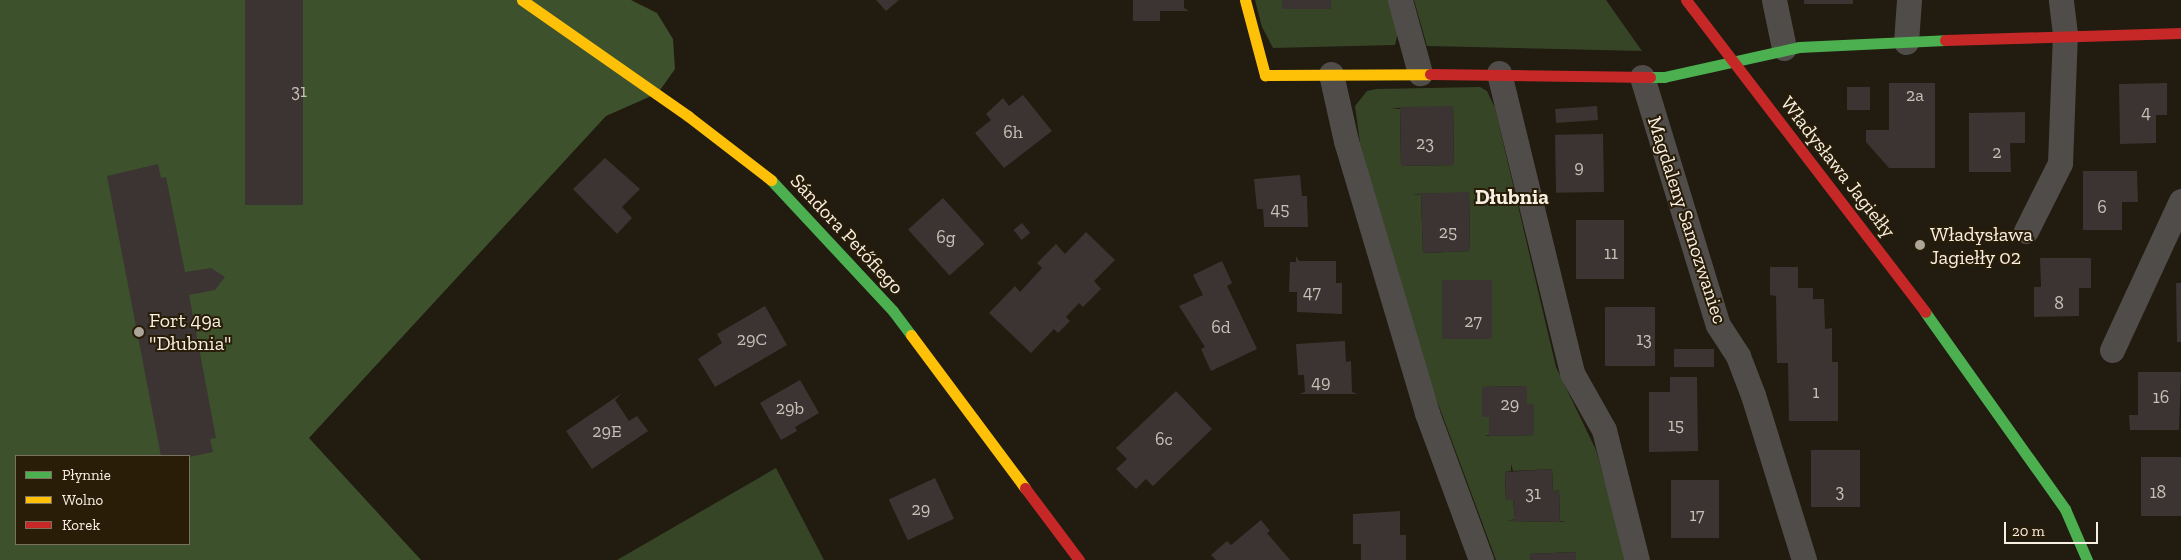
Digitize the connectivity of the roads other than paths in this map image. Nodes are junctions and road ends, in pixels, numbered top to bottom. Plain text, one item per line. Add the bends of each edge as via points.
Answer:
1 (522, 0) edge
2 (1245, 0) edge
3 (1400, 0) edge
4 (1686, 0) edge
5 (1774, 0) edge
6 (1909, 0) edge
7 (2061, 0) edge
8 (2181, 33) edge
9 (2065, 34) junction
10 (1906, 42) junction
11 (1784, 48) junction
12 (1732, 60) junction
13 (1420, 73) junction
14 (1499, 73) junction
15 (1332, 74) junction
16 (1642, 77) junction
17 (2181, 201) edge
18 (2026, 231) dead end
19 (2112, 350) dead end
20 (1079, 560) edge
21 (1481, 560) edge
22 (1638, 560) edge
23 (1804, 560) edge
24 (2087, 560) edge

1 - 20 street, Sándora Petőfiego via 688,116 772,181 893,311
2 - 15 street via 1265,75
3 - 13 street
4 - 12 street, Władysława Jagiełły
5 - 11 street
6 - 10 street
7 - 9 street
8 - 9 street
9 - 10 street
9 - 18 street via 2060,163
10 - 11 street
11 - 12 street
12 - 16 street via 1686,74
12 - 24 street, Władysława Jagiełły via 1891,264 2030,459 2065,509
13 - 14 street
13 - 15 street
14 - 16 street
14 - 22 street via 1572,373 1604,430
15 - 21 street via 1346,141 1427,412
16 - 23 street, Magdaleny Samozwaniec via 1718,325 1738,356 1753,396
17 - 19 street

